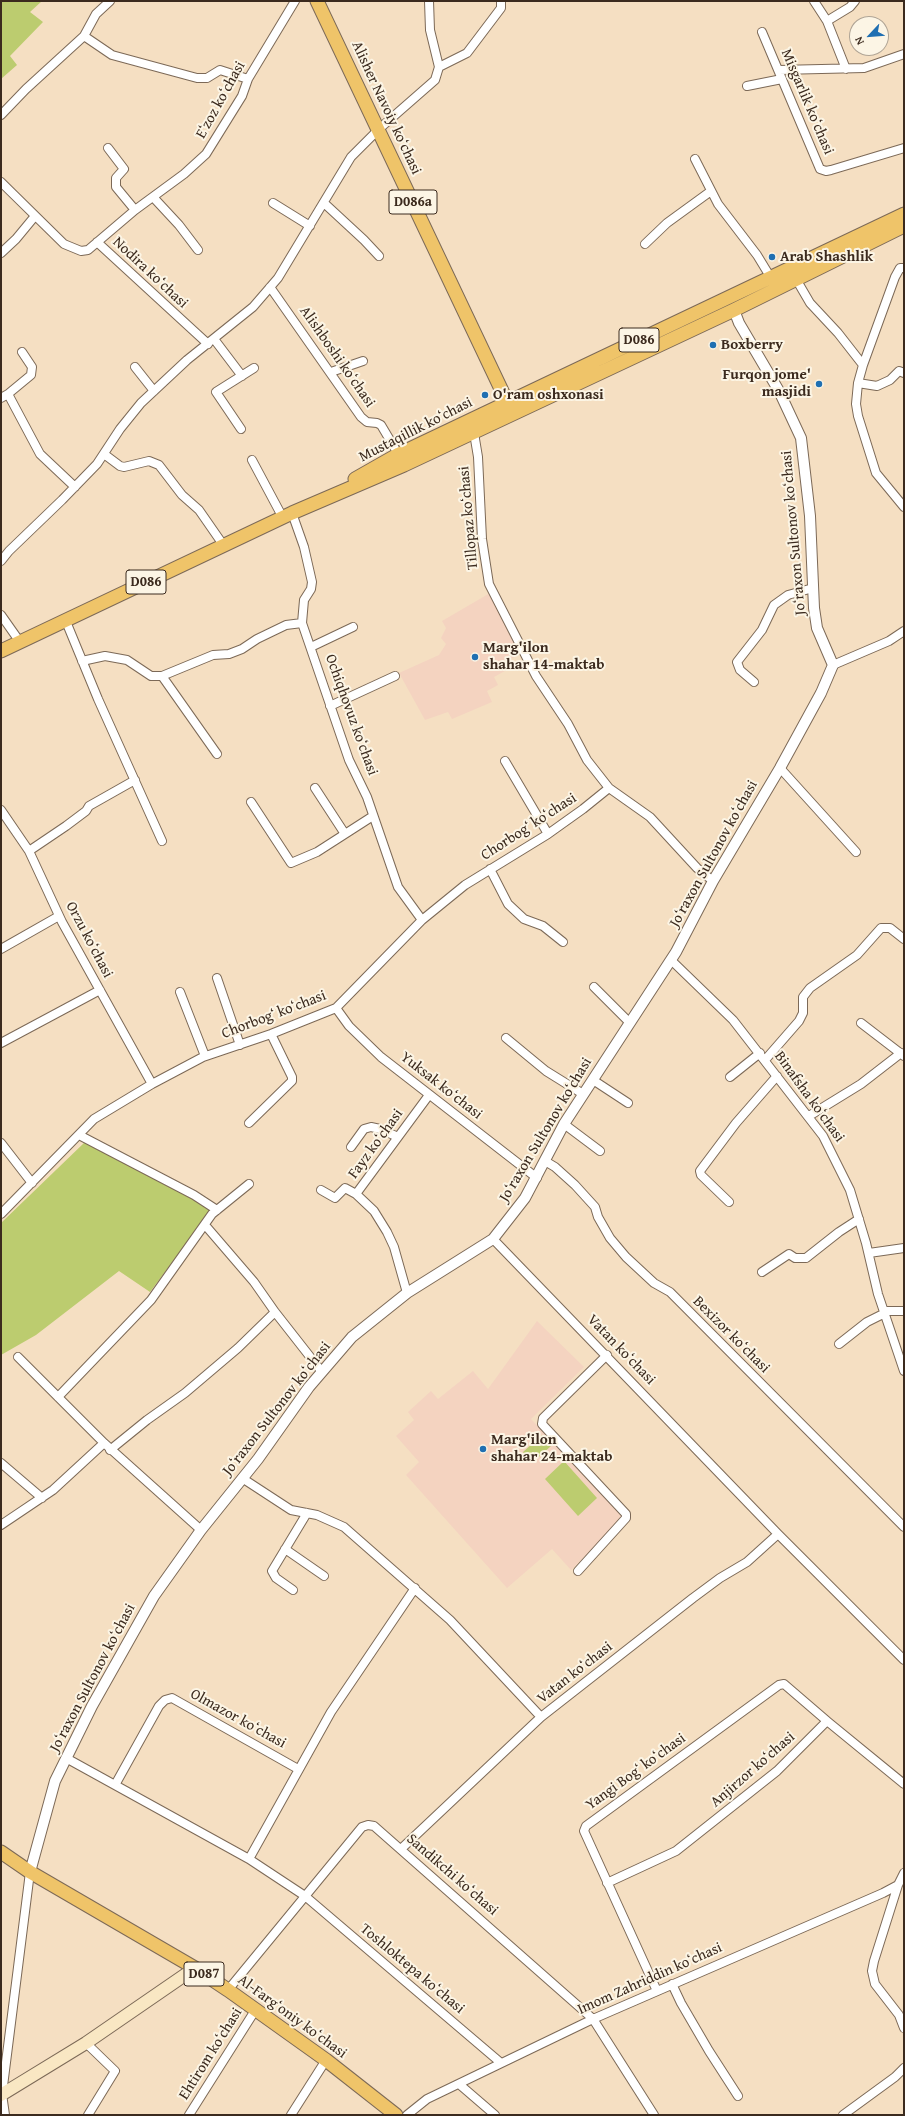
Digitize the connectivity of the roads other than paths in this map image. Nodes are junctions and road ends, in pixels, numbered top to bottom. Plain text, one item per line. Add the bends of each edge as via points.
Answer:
1 (110, 1) edge
2 (295, 1) edge
3 (318, 1) edge
4 (429, 1) edge
5 (501, 1) edge
6 (814, 1) edge
7 (855, 1) edge
8 (827, 21) junction
9 (762, 32) dead end
10 (84, 36) junction
11 (904, 54) edge
12 (439, 68) junction
13 (846, 69) junction
14 (781, 74) junction
15 (248, 79) junction
16 (747, 86) dead end
17 (1, 115) edge
18 (379, 129) junction
19 (108, 148) dead end
20 (904, 148) edge
21 (695, 159) dead end
22 (1, 182) edge
23 (711, 191) junction
24 (153, 197) junction
25 (273, 203) dead end
26 (324, 203) junction
27 (135, 210) junction
28 (904, 214) edge
29 (35, 216) junction
30 (310, 226) junction
31 (904, 226) edge
32 (96, 242) junction
33 (645, 244) dead end
34 (198, 250) dead end
35 (1, 252) edge
36 (379, 256) dead end
37 (902, 268) edge
38 (771, 278) junction
39 (796, 279) junction
40 (270, 287) junction
41 (734, 310) junction
42 (211, 341) junction
43 (22, 352) dead end
44 (363, 361) dead end
45 (863, 365) junction
46 (135, 367) dead end
47 (254, 368) dead end
48 (331, 372) junction
49 (904, 373) edge
50 (242, 376) junction
51 (858, 383) junction
52 (154, 391) junction
53 (4, 396) edge
54 (510, 408) junction
55 (241, 429) dead end
56 (474, 433) junction
57 (104, 454) junction
58 (252, 460) dead end
59 (402, 460) junction
60 (75, 487) junction
61 (904, 507) edge
62 (288, 516) junction
63 (224, 546) junction
64 (1, 561) edge
65 (813, 588) junction
66 (1, 615) edge
67 (66, 620) junction
68 (302, 623) junction
69 (353, 627) dead end
70 (904, 631) edge
71 (20, 642) junction
72 (311, 647) junction
73 (1, 651) edge
74 (82, 661) junction
75 (833, 665) junction
76 (162, 676) junction
77 (396, 676) dead end
78 (754, 682) dead end
79 (330, 706) junction
80 (217, 754) dead end
81 (505, 761) dead end
82 (780, 768) junction
83 (135, 780) junction
84 (315, 788) dead end
85 (609, 788) junction
86 (252, 802) dead end
87 (1, 810) edge
88 (373, 816) junction
89 (345, 834) junction
90 (548, 834) junction
91 (162, 841) dead end
92 (29, 851) junction
93 (856, 852) dead end
94 (490, 869) junction
95 (713, 881) junction
96 (59, 916) junction
97 (422, 920) junction
98 (904, 939) edge
99 (563, 942) dead end
100 (1, 949) edge
101 (671, 960) junction
102 (217, 978) dead end
103 (594, 987) dead end
104 (100, 990) junction
105 (180, 992) dead end
106 (336, 1008) junction
107 (630, 1023) junction
108 (861, 1023) dead end
109 (271, 1034) junction
110 (506, 1038) dead end
111 (1, 1043) edge
112 (240, 1045) junction
113 (902, 1055) edge
114 (204, 1056) junction
115 (762, 1056) junction
116 (777, 1076) junction
117 (730, 1077) dead end
118 (593, 1080) junction
119 (152, 1084) junction
120 (583, 1094) junction
121 (429, 1095) junction
122 (628, 1103) dead end
123 (808, 1116) junction
124 (249, 1123) dead end
125 (564, 1124) junction
126 (79, 1135) junction
127 (398, 1137) junction
128 (1, 1143) edge
129 (351, 1147) dead end
130 (600, 1151) dead end
131 (545, 1161) junction
132 (537, 1178) junction
133 (32, 1183) junction
134 (248, 1184) dead end
135 (321, 1190) dead end
136 (356, 1194) junction
137 (729, 1202) dead end
138 (217, 1210) junction
139 (1, 1214) edge
140 (859, 1220) junction
141 (205, 1224) junction
142 (493, 1239) junction
143 (904, 1248) edge
144 (869, 1253) junction
145 (762, 1272) dead end
146 (407, 1293) junction
147 (904, 1311) edge
148 (275, 1312) junction
149 (885, 1312) junction
150 (839, 1344) dead end
151 (607, 1355) junction
152 (18, 1356) dead end
153 (904, 1371) edge
154 (322, 1372) junction
155 (58, 1398) junction
156 (104, 1443) junction
157 (110, 1450) junction
158 (1, 1463) edge
159 (242, 1478) junction
160 (42, 1498) junction
161 (307, 1513) junction
162 (1, 1525) edge
163 (904, 1527) edge
164 (201, 1530) junction
165 (778, 1534) junction
166 (285, 1549) junction
167 (578, 1571) dead end
168 (324, 1576) dead end
169 (414, 1588) junction
170 (293, 1590) dead end
171 (904, 1660) edge
172 (541, 1717) junction
173 (827, 1721) junction
174 (66, 1758) junction
175 (298, 1769) junction
176 (904, 1784) edge
177 (115, 1785) junction
178 (401, 1849) junction
179 (1, 1852) edge
180 (249, 1859) junction
181 (30, 1872) junction
182 (904, 1873) edge
183 (607, 1883) junction
184 (898, 1886) junction
185 (305, 1896) junction
186 (195, 1968) junction
187 (672, 1984) junction
188 (228, 1990) junction
189 (657, 1991) junction
190 (256, 2009) junction
191 (592, 2019) junction
192 (904, 2028) edge
193 (86, 2043) junction
194 (326, 2060) junction
195 (501, 2063) junction
196 (904, 2068) edge
197 (460, 2084) junction
198 (2, 2095) edge
199 (738, 2096) dead end
200 (394, 2114) edge
201 (5, 2115) edge
202 (88, 2115) edge
203 (189, 2115) edge
204 (291, 2115) edge
205 (407, 2115) edge
206 (495, 2115) edge
207 (654, 2115) edge
208 (843, 2115) edge

1 - 10 street via 96,14
2 - 15 street, Eʻzoz koʻchasi
3 - 18 main road, Alisher Navoiy koʻchasi / D086a
4 - 12 street via 430,30
5 - 12 street via 501,8 468,53
6 - 8 street
7 - 8 street
8 - 13 street
9 - 14 street, Misgarlik koʻchasi
10 - 15 street via 112,55 197,78 207,78 220,70
10 - 17 street
11 - 13 street via 864,68
12 - 18 street via 435,80
13 - 14 street
14 - 16 street
14 - 20 street, Misgarlik koʻchasi via 817,164 823,171
15 - 24 street, Eʻzoz koʻchasi via 242,96 206,154
18 - 26 street via 351,157
18 - 54 main road, Alisher Navoiy koʻchasi / D086a
19 - 27 street via 124,168 116,178 116,187
21 - 23 street
22 - 29 street, Nodira koʻchasi
23 - 33 street via 667,223
23 - 38 street
24 - 27 street, Eʻzoz koʻchasi
24 - 34 street
25 - 30 street
26 - 30 street
26 - 36 street
27 - 32 street, Eʻzoz koʻchasi
28 - 38 main road, Mustaqillik koʻchasi / D086
29 - 32 street, Nodira koʻchasi via 70,248 88,250
29 - 35 street
30 - 40 street
31 - 39 main road, Mustaqillik koʻchasi / D086
32 - 42 street, Nodira koʻchasi
37 - 45 street via 895,277
38 - 54 main road, Mustaqillik koʻchasi / D086
39 - 41 main road, Mustaqillik koʻchasi / D086
39 - 45 street via 810,303
40 - 42 street via 253,307
40 - 48 street, Alishboshi koʻchasi
41 - 54 main road, Mustaqillik koʻchasi / D086
41 - 65 street, Joʻraxon Sultonov koʻchasi via 802,438 810,516
42 - 50 street, Nodira koʻchasi
42 - 52 street
43 - 53 street via 32,367 32,375
44 - 48 street
45 - 51 street
46 - 52 street
47 - 50 street
48 - 59 street, Alishboshi koʻchasi via 364,420 381,425
49 - 51 street via 898,372 890,380 877,386
50 - 55 street via 216,392
51 - 61 street via 856,404 876,473
52 - 57 street via 137,408
53 - 60 street via 40,454
54 - 56 main road, Mustaqillik koʻchasi / D086
54 - 59 main road, Mustaqillik koʻchasi / D086
56 - 59 main road, Mustaqillik koʻchasi / D086
56 - 85 street, Tillopaz koʻchasi via 478,458 482,539 489,584 536,676 568,724 587,760
57 - 60 street
57 - 63 street via 124,467 149,461 159,465 182,495 199,510
58 - 62 street, Ochiqhovuz koʻchasi
59 - 62 main road, Mustaqillik koʻchasi / D086
60 - 64 street
62 - 63 main road, Mustaqillik koʻchasi / D086
62 - 68 street, Ochiqhovuz koʻchasi via 304,546 312,582 304,600
63 - 67 main road, Mustaqillik koʻchasi / D086
65 - 75 street, Joʻraxon Sultonov koʻchasi via 817,628
65 - 78 street via 788,595 774,605 762,630 737,662 740,670
66 - 71 street
67 - 71 main road, Mustaqillik koʻchasi / D086
67 - 74 street
68 - 72 street, Ochiqhovuz koʻchasi
68 - 76 street via 286,625 242,649 229,654 213,655
69 - 72 street
70 - 75 street via 889,641
71 - 73 main road, Mustaqillik koʻchasi / D086
72 - 79 street, Ochiqhovuz koʻchasi
74 - 76 street via 105,656 127,660 151,676
74 - 83 street
75 - 82 street, Joʻraxon Sultonov koʻchasi via 821,693
76 - 80 street
77 - 79 street
79 - 88 street, Ochiqhovuz koʻchasi
81 - 90 street
82 - 93 street
82 - 95 street, Joʻraxon Sultonov koʻchasi
83 - 91 street
83 - 92 street via 89,806 86,811
84 - 89 street
85 - 90 street, Chorbogʻ koʻchasi
85 - 95 street, Tillopaz koʻchasi via 650,817 697,868
86 - 89 street via 291,863 317,852
87 - 92 street, Orzu koʻchasi
88 - 89 street
88 - 97 street, Ochiqhovuz koʻchasi via 398,887
90 - 94 street, Chorbogʻ koʻchasi
92 - 96 street, Orzu koʻchasi
94 - 97 street, Chorbogʻ koʻchasi via 465,885
94 - 99 street via 508,904 524,919 543,926
95 - 101 street, Joʻraxon Sultonov koʻchasi
96 - 100 street
96 - 104 street, Orzu koʻchasi
97 - 106 street, Chorbogʻ koʻchasi
98 - 115 street via 890,928 881,928 857,955 810,988 803,997 803,1013 799,1021
101 - 107 street, Joʻraxon Sultonov koʻchasi
101 - 115 street, Binafsha koʻchasi via 733,1020
102 - 112 street
103 - 107 street
104 - 111 street
104 - 119 street, Orzu koʻchasi
105 - 114 street
106 - 109 street, Chorbogʻ koʻchasi
106 - 121 street, Yuksak koʻchasi via 349,1026 381,1057
107 - 118 street, Joʻraxon Sultonov koʻchasi
108 - 113 street
109 - 112 street, Chorbogʻ koʻchasi
109 - 124 street via 292,1081
110 - 120 street via 546,1071
112 - 114 street, Chorbogʻ koʻchasi
113 - 123 street
114 - 119 street, Chorbogʻ koʻchasi
115 - 116 street, Binafsha koʻchasi
115 - 117 street
116 - 123 street, Binafsha koʻchasi
116 - 137 street via 700,1170 700,1175
118 - 120 street, Joʻraxon Sultonov koʻchasi
118 - 122 street
119 - 126 street, Chorbogʻ koʻchasi via 94,1119
120 - 125 street, Joʻraxon Sultonov koʻchasi
121 - 127 street, Fayz koʻchasi
121 - 132 street, Yuksak koʻchasi
123 - 140 street, Binafsha koʻchasi via 838,1164 850,1190
125 - 130 street
125 - 131 street, Joʻraxon Sultonov koʻchasi
126 - 133 street, Chorbogʻ koʻchasi
126 - 138 street via 194,1195
127 - 129 street via 380,1128 371,1127 364,1130
127 - 136 street, Fayz koʻchasi
128 - 133 street
131 - 132 street, Joʻraxon Sultonov koʻchasi
131 - 163 street, Bexizor koʻchasi via 575,1185 595,1206 610,1238 626,1257 654,1283 670,1292
132 - 142 street, Joʻraxon Sultonov koʻchasi
133 - 139 street, Chorbogʻ koʻchasi
134 - 138 street
135 - 136 street via 335,1198 345,1188
136 - 146 street, Fayz koʻchasi via 374,1211 387,1232
138 - 141 street
140 - 144 street, Binafsha koʻchasi
140 - 145 street via 838,1232 806,1258 795,1258 788,1254
141 - 148 street via 254,1282
141 - 155 street via 147,1305
142 - 146 street, Joʻraxon Sultonov koʻchasi
142 - 151 street, Vatan koʻchasi
143 - 144 street
144 - 149 street, Binafsha koʻchasi
146 - 154 street, Joʻraxon Sultonov koʻchasi via 352,1337
147 - 149 street
148 - 154 street
148 - 157 street via 238,1348 185,1393
149 - 150 street via 867,1322
149 - 153 street, Binafsha koʻchasi
151 - 165 street, Vatan koʻchasi
151 - 167 street via 543,1418 542,1424 626,1514 626,1518
152 - 155 street
154 - 159 street, Joʻraxon Sultonov koʻchasi
155 - 156 street
156 - 157 street
156 - 160 street
157 - 164 street
158 - 160 street
159 - 161 street via 291,1510
159 - 164 street, Joʻraxon Sultonov koʻchasi
160 - 162 street
161 - 166 street
161 - 169 street via 318,1515 344,1527
164 - 174 street, Joʻraxon Sultonov koʻchasi via 154,1596
165 - 171 street, Vatan koʻchasi
165 - 172 street, Vatan koʻchasi via 747,1562 699,1594
166 - 168 street
166 - 170 street via 272,1573
169 - 172 street via 450,1620
169 - 175 street via 331,1712
172 - 178 street, Vatan koʻchasi
173 - 176 street
173 - 183 street, Anjirzor koʻchasi via 777,1771 676,1851
173 - 183 street, Yangi Bogʻ koʻchasi via 784,1684 779,1685 586,1826 584,1831
174 - 177 street
174 - 181 street, Joʻraxon Sultonov koʻchasi via 54,1781
175 - 177 street, Olmazor koʻchasi via 172,1698 164,1700 159,1706
175 - 180 street
177 - 180 street
178 - 185 street, Sandikchi koʻchasi via 374,1826 362,1827
178 - 191 street, Sandikchi koʻchasi
179 - 181 main road, Al-Fargʻoniy koʻchasi / D087
180 - 185 street
181 - 186 main road, Al-Fargʻoniy koʻchasi / D087
181 - 198 street
182 - 184 street
183 - 189 street, Yangi Bogʻ koʻchasi
184 - 187 street, Imom Zahriddin koʻchasi
184 - 192 street via 872,1971 875,1984 899,2016
185 - 188 street, Sandikchi koʻchasi
185 - 195 street, Toshloktepa koʻchasi
186 - 188 main road, Al-Fargʻoniy koʻchasi / D087
186 - 193 main road
187 - 189 street, Imom Zahriddin koʻchasi
187 - 199 street via 709,2051
188 - 190 main road, Al-Fargʻoniy koʻchasi / D087
189 - 191 street, Imom Zahriddin koʻchasi
190 - 194 main road, Al-Fargʻoniy koʻchasi / D087
190 - 203 street, Ehtirom koʻchasi
191 - 195 street, Imom Zahriddin koʻchasi
191 - 207 street, Sandikchi koʻchasi
193 - 198 main road
193 - 202 street via 115,2071
194 - 200 main road, Al-Fargʻoniy koʻchasi / D087
194 - 204 street
195 - 197 street, Imom Zahriddin koʻchasi
196 - 208 street
197 - 205 street, Imom Zahriddin koʻchasi via 427,2099
197 - 206 street
198 - 201 street

